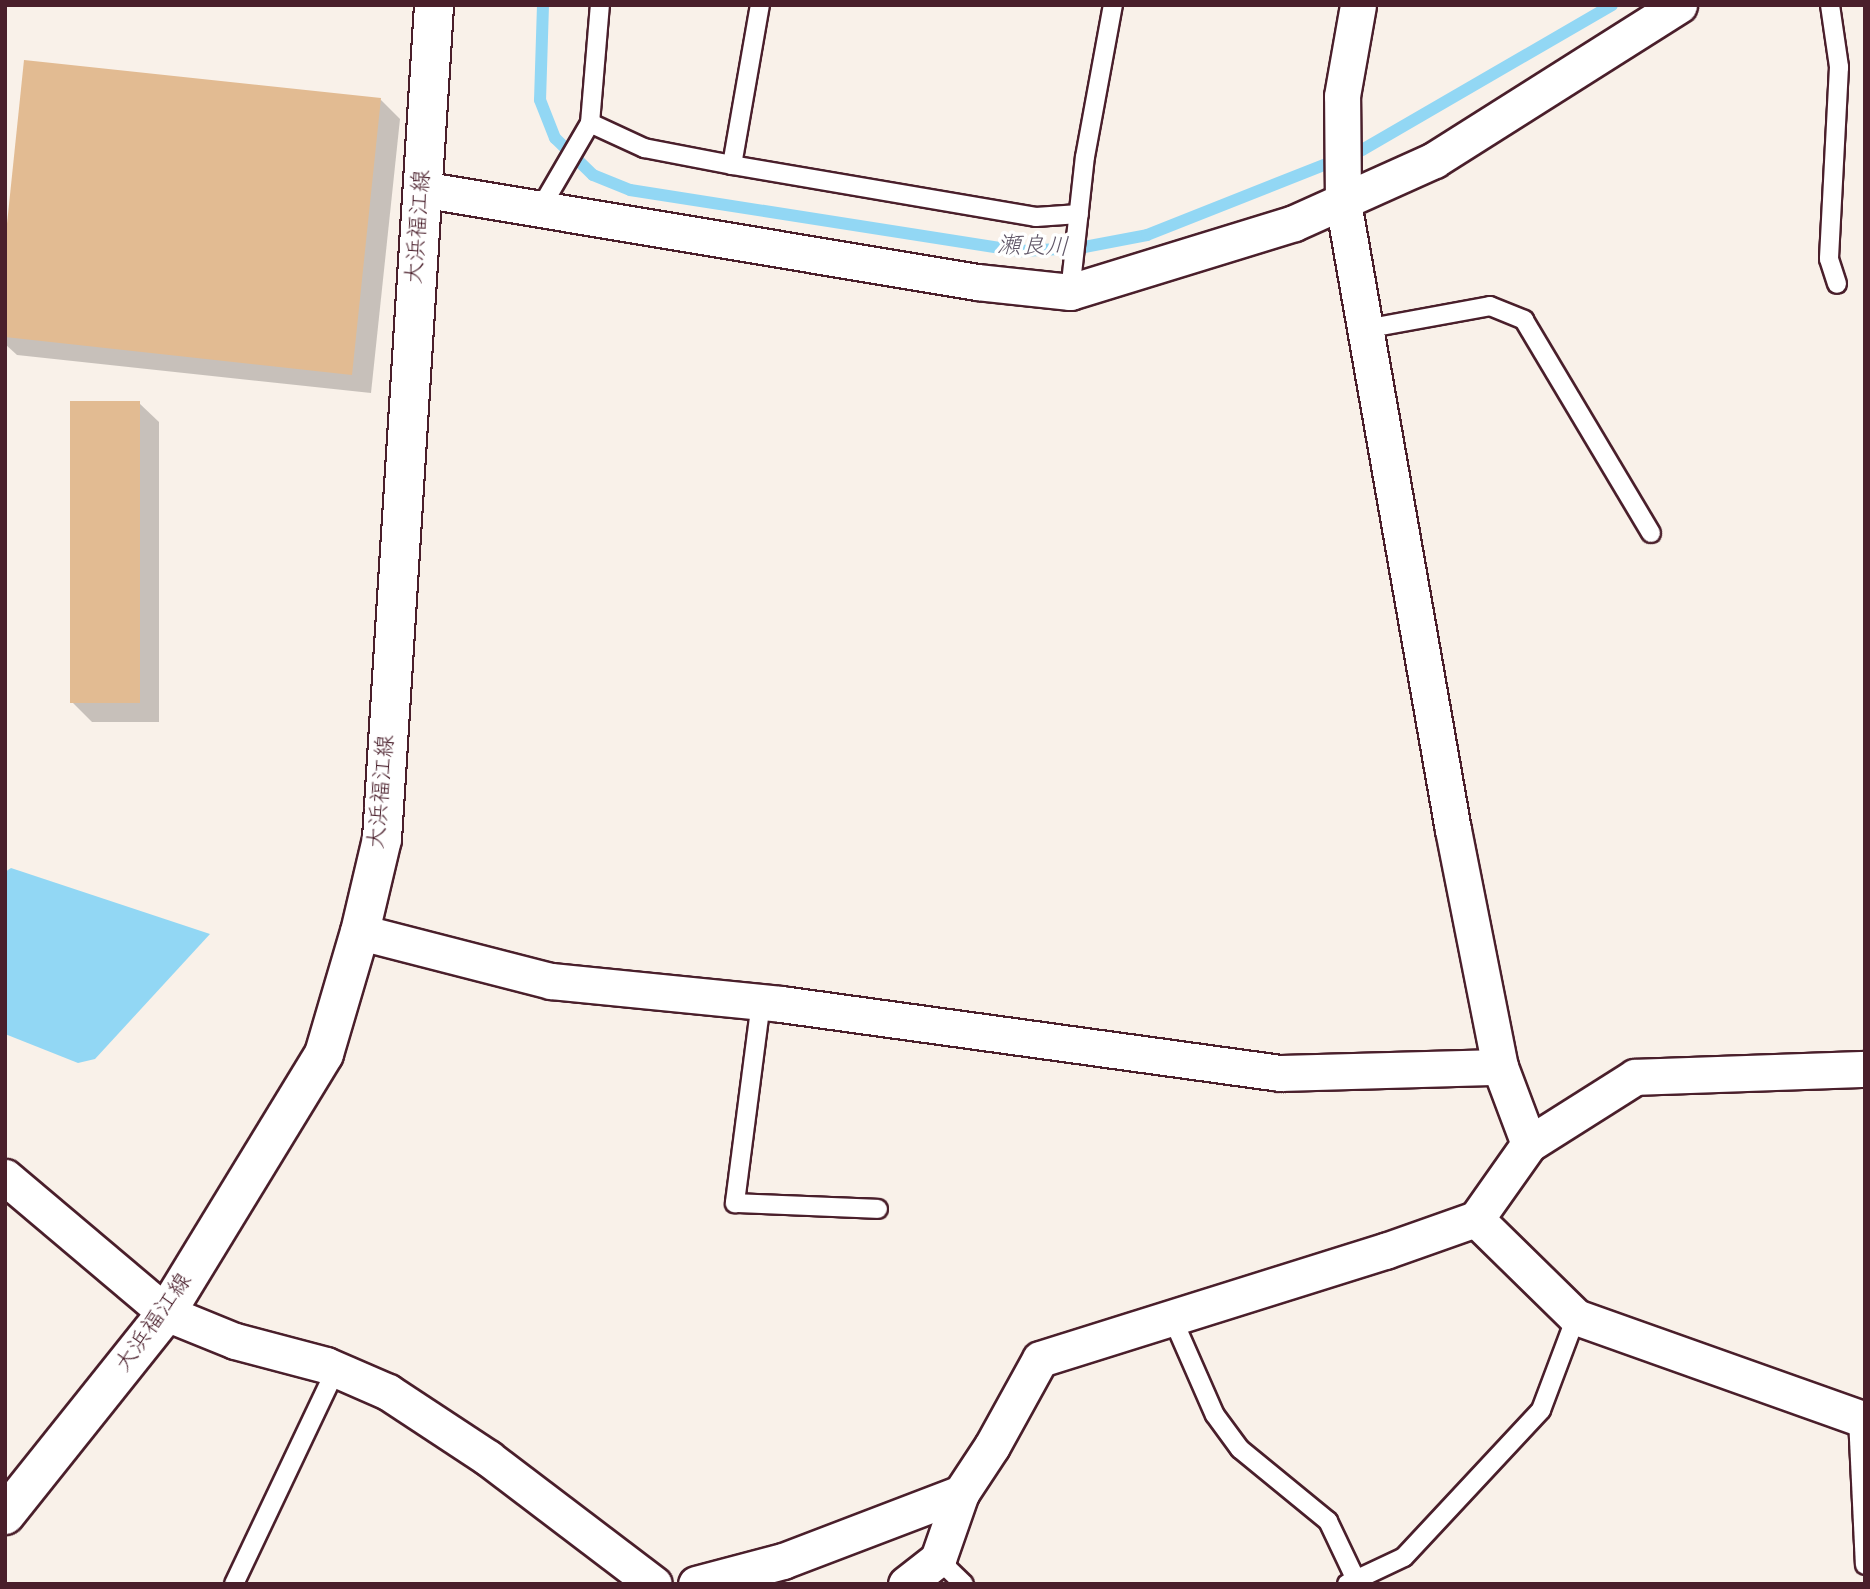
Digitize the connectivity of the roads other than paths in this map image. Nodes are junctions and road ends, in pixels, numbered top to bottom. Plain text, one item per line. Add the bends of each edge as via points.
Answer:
1 (434, 5) edge
2 (600, 5) edge
3 (760, 5) edge
4 (1113, 5) edge
5 (1358, 5) edge
6 (1679, 5) edge
7 (1830, 5) edge
8 (590, 124) junction
9 (732, 165) junction
10 (421, 189) junction
11 (1343, 202) junction
12 (540, 209) junction
13 (1079, 214) junction
14 (1837, 284) dead end
15 (1070, 292) junction
16 (1365, 329) junction
17 (1651, 533) dead end
18 (360, 932) junction
19 (761, 1002) junction
20 (1500, 1067) junction
21 (1865, 1069) edge
22 (1528, 1143) junction
23 (5, 1177) edge
24 (878, 1209) dead end
25 (1476, 1219) junction
26 (166, 1313) junction
27 (1171, 1315) junction
28 (1576, 1317) junction
29 (336, 1369) junction
30 (1861, 1419) edge
31 (961, 1493) junction
32 (5, 1515) edge
33 (938, 1559) junction
34 (1865, 1566) edge
35 (1352, 1582) edge
36 (234, 1584) edge
37 (654, 1584) edge
38 (696, 1584) edge
39 (906, 1584) edge
40 (964, 1584) edge

1 - 10 main road, 大浜福江線
2 - 8 lane
3 - 9 lane
4 - 13 lane
5 - 11 street via 1342,96
6 - 11 street via 1434,160
7 - 14 lane via 1839,66 1829,259
8 - 9 lane via 644,148
8 - 12 lane
9 - 13 lane via 1036,217
10 - 12 street
10 - 18 main road, 大浜福江線 via 382,839
11 - 15 street via 1294,223
11 - 16 street
12 - 15 street via 977,282
13 - 15 lane
16 - 17 lane via 1490,306 1524,320
16 - 20 street via 1453,830
18 - 19 street via 551,981
18 - 26 main road, 大浜福江線 via 324,1054
19 - 20 street via 1280,1073
19 - 24 lane via 734,1203
20 - 22 street
21 - 22 street via 1635,1077
22 - 25 street
23 - 26 street
25 - 27 street
25 - 28 street
26 - 29 street via 236,1341
26 - 32 main road, 大浜福江線
27 - 31 street via 1040,1359
27 - 35 lane via 1215,1415 1240,1448 1328,1521
28 - 30 street
28 - 35 lane via 1541,1410 1404,1557
29 - 36 lane
29 - 37 street via 388,1392 488,1458
30 - 34 lane
31 - 33 street
31 - 38 street via 783,1561
33 - 39 street
33 - 40 lane

